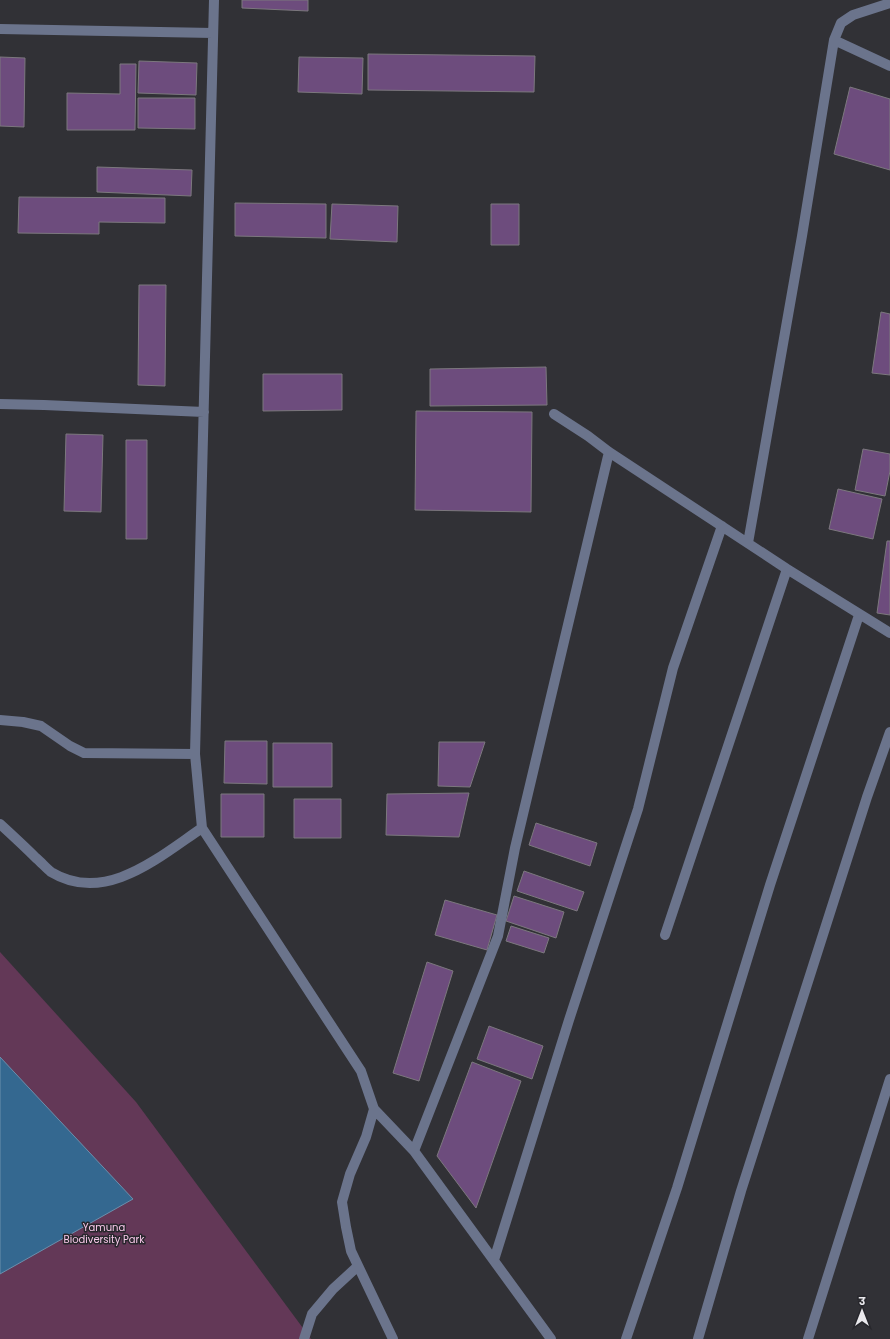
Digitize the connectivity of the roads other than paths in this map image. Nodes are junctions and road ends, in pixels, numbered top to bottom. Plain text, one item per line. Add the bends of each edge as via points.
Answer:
1 (214, 0) edge
2 (890, 3) edge
3 (0, 29) edge
4 (214, 33) junction
5 (834, 40) junction
6 (890, 66) edge
7 (0, 404) edge
8 (204, 412) junction
9 (554, 414) dead end
10 (609, 452) junction
11 (722, 526) junction
12 (748, 543) junction
13 (787, 569) junction
14 (859, 615) junction
15 (890, 633) edge
16 (0, 720) edge
17 (890, 732) edge
18 (195, 754) junction
19 (0, 824) edge
20 (202, 828) junction
21 (665, 935) dead end
22 (890, 1079) edge
23 (374, 1109) junction
24 (414, 1151) junction
25 (494, 1260) junction
26 (358, 1266) junction
27 (304, 1339) edge
28 (393, 1339) edge
29 (551, 1339) edge
30 (626, 1339) edge
31 (698, 1339) edge
32 (808, 1339) edge

1 - 4 street
2 - 5 street via 853,15 841,23
3 - 4 street
4 - 8 street
5 - 6 street
5 - 12 street
7 - 8 street
8 - 18 street
9 - 10 street
10 - 11 street
10 - 24 street via 515,848 498,936
11 - 12 street
11 - 25 street via 673,668 638,809
12 - 13 street
13 - 14 street
13 - 21 street
14 - 15 street
14 - 30 street via 770,885 677,1188
16 - 18 street via 42,726 84,753
17 - 31 street via 741,1191
18 - 20 street
19 - 20 street via 50,871 69,881 95,884 115,880 148,865
20 - 23 street via 361,1071
22 - 32 street
23 - 24 street
23 - 26 street via 342,1202 351,1251
24 - 25 street
25 - 29 street
26 - 27 street via 333,1288 312,1314
26 - 28 street

